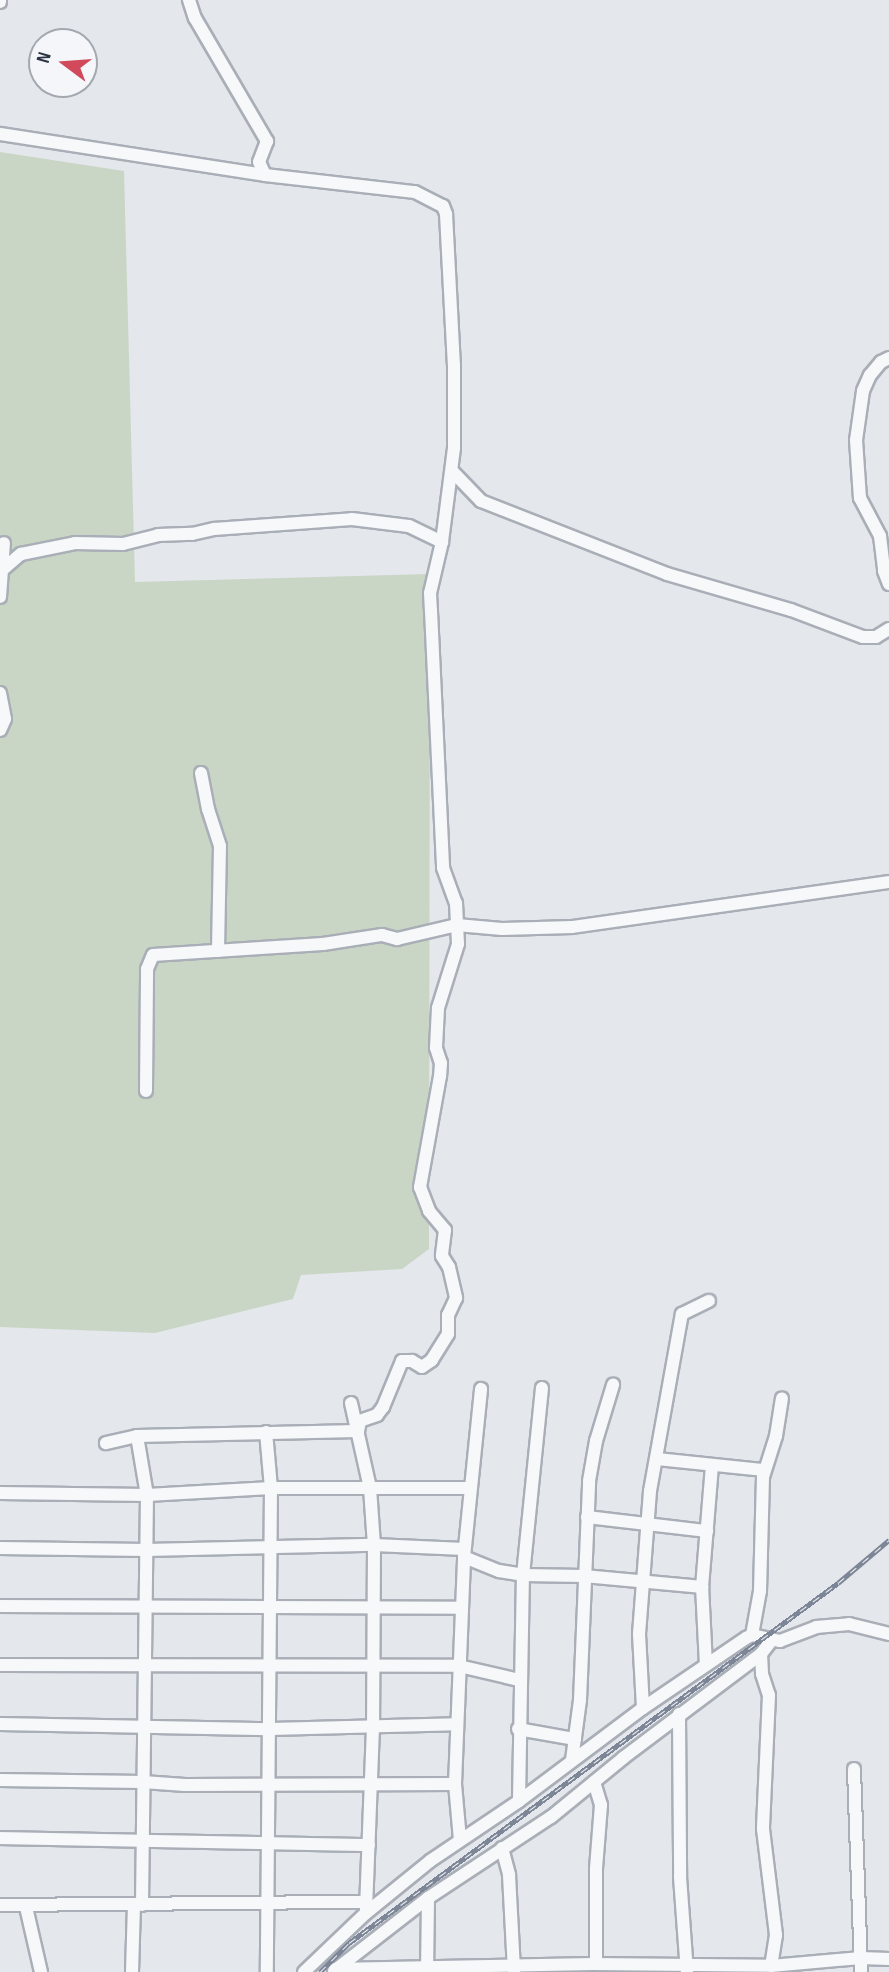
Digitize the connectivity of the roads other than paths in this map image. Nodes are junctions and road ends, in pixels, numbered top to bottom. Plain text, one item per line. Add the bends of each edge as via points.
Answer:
1 (189, 0) edge
2 (0, 134) edge
3 (265, 175) junction
4 (889, 358) edge
5 (453, 472) junction
6 (442, 542) junction
7 (4, 543) dead end
8 (1, 572) edge
9 (889, 584) edge
10 (0, 597) edge
11 (889, 629) edge
12 (0, 693) edge
13 (0, 730) edge
14 (201, 773) dead end
15 (889, 882) edge
16 (457, 925) junction
17 (218, 951) junction
18 (146, 1091) dead end
19 (709, 1301) dead end
20 (614, 1385) dead end
21 (542, 1388) dead end
22 (481, 1390) dead end
23 (782, 1398) dead end
24 (351, 1403) dead end
25 (358, 1431) junction
26 (267, 1432) junction
27 (138, 1436) junction
28 (106, 1443) dead end
29 (657, 1459) junction
30 (712, 1466) junction
31 (764, 1470) junction
32 (271, 1488) junction
33 (370, 1488) junction
34 (469, 1488) junction
35 (0, 1493) edge
36 (147, 1496) junction
37 (587, 1517) junction
38 (647, 1523) junction
39 (707, 1531) junction
40 (374, 1545) junction
41 (0, 1548) edge
42 (270, 1548) junction
43 (146, 1550) junction
44 (464, 1553) junction
45 (523, 1575) junction
46 (584, 1576) junction
47 (642, 1581) junction
48 (702, 1587) junction
49 (0, 1606) edge
50 (144, 1608) junction
51 (461, 1608) junction
52 (375, 1609) junction
53 (271, 1610) junction
54 (889, 1634) edge
55 (752, 1635) junction
56 (771, 1641) junction
57 (761, 1654) junction
58 (0, 1665) edge
59 (706, 1665) junction
60 (142, 1667) junction
61 (374, 1667) junction
62 (459, 1667) junction
63 (271, 1668) junction
64 (519, 1680) junction
65 (643, 1708) junction
66 (679, 1714) junction
67 (0, 1724) edge
68 (456, 1724) junction
69 (144, 1727) junction
70 (373, 1727) junction
71 (270, 1729) junction
72 (518, 1729) junction
73 (575, 1738) junction
74 (572, 1760) junction
75 (854, 1769) dead end
76 (0, 1780) edge
77 (143, 1782) junction
78 (594, 1782) junction
79 (268, 1784) junction
80 (371, 1784) junction
81 (455, 1784) junction
82 (519, 1801) junction
83 (0, 1838) edge
84 (142, 1840) junction
85 (268, 1840) junction
86 (460, 1840) junction
87 (369, 1844) junction
88 (502, 1848) junction
89 (428, 1898) junction
90 (267, 1903) junction
91 (0, 1905) edge
92 (138, 1905) junction
93 (26, 1907) junction
94 (366, 1908) junction
95 (862, 1958) junction
96 (889, 1959) edge
97 (594, 1967) edge
98 (775, 1968) edge
99 (797, 1968) edge
100 (687, 1969) edge
101 (427, 1970) edge
102 (514, 1970) edge
103 (334, 1971) edge
104 (41, 1972) edge
105 (132, 1972) edge
106 (267, 1972) edge
107 (304, 1972) edge
108 (861, 1972) edge

1 - 3 street via 267,141 258,162
2 - 3 street
3 - 5 street via 415,192 443,206 454,365
4 - 9 street via 870,375 863,391 856,440 860,498 880,536
5 - 6 street
5 - 11 street via 481,501 667,574 791,610 863,637 876,637
6 - 8 street via 409,526 352,519 214,529 123,544 75,543 22,554
6 - 16 street via 430,611 443,868 456,903
7 - 8 street
8 - 10 street
12 - 13 street via 5,719
14 - 17 street via 220,846
15 - 16 street via 572,927
16 - 17 street via 397,939 382,935
16 - 25 street via 453,968 438,1008 440,1076 420,1187 429,1211 445,1230 442,1256 449,1267 455,1304 448,1315 448,1334 432,1360 422,1367 402,1361 383,1407 377,1415 360,1421
17 - 18 street via 153,955 147,962
19 - 29 street via 681,1314
20 - 37 street via 596,1441
21 - 45 street
22 - 34 street
23 - 31 street
24 - 25 street
25 - 26 street
25 - 33 street
26 - 27 street
26 - 32 street
27 - 28 street
27 - 36 street
29 - 30 street
29 - 38 street
30 - 31 street
30 - 39 street
31 - 55 street via 760,1591
32 - 33 street
32 - 36 street
32 - 42 street
33 - 34 street
33 - 40 street
34 - 44 street
35 - 36 street
36 - 43 street
37 - 38 street
37 - 46 street
38 - 39 street
38 - 47 street
39 - 48 street
40 - 42 street
40 - 44 street
40 - 52 street
41 - 43 street
42 - 43 street
42 - 53 street
43 - 50 street
44 - 45 street via 499,1571
44 - 51 street
45 - 46 street
45 - 64 street
46 - 47 street
46 - 73 street
47 - 48 street
47 - 65 street
48 - 59 street
49 - 50 street
50 - 53 street
50 - 60 street
51 - 52 street
51 - 62 street
52 - 53 street
52 - 61 street
53 - 63 street
54 - 56 street via 849,1624 816,1627
55 - 56 street
55 - 59 street
56 - 57 street
57 - 66 street
57 - 98 street via 769,1695 763,1829 776,1935
58 - 60 street
59 - 65 street
60 - 63 street
60 - 69 street
61 - 62 street
61 - 63 street
61 - 70 street
62 - 64 street
62 - 68 street
63 - 71 street
64 - 72 street
65 - 74 street
66 - 78 street
66 - 100 street via 680,1877
67 - 69 street
68 - 70 street
68 - 81 street
69 - 71 street
69 - 77 street
70 - 71 street
70 - 80 street
71 - 79 street
72 - 73 street
72 - 82 street
73 - 74 street
74 - 82 street
75 - 95 street
76 - 77 street
77 - 79 street
77 - 84 street
78 - 88 street
78 - 97 street via 601,1805
79 - 80 street
79 - 85 street
80 - 81 street
80 - 87 street
81 - 86 street
82 - 86 street
83 - 84 street
84 - 85 street
84 - 92 street
85 - 87 street
85 - 90 street
86 - 94 street
87 - 94 street
88 - 89 street
88 - 102 street via 509,1875
89 - 101 street
89 - 103 street
90 - 92 street
90 - 94 street
90 - 106 street
91 - 93 street
92 - 93 street
92 - 105 street
93 - 104 street
94 - 107 street
95 - 96 street
95 - 99 street
95 - 108 street
97 - 100 street
97 - 102 street
98 - 99 street
98 - 100 street
101 - 102 street
101 - 103 street

